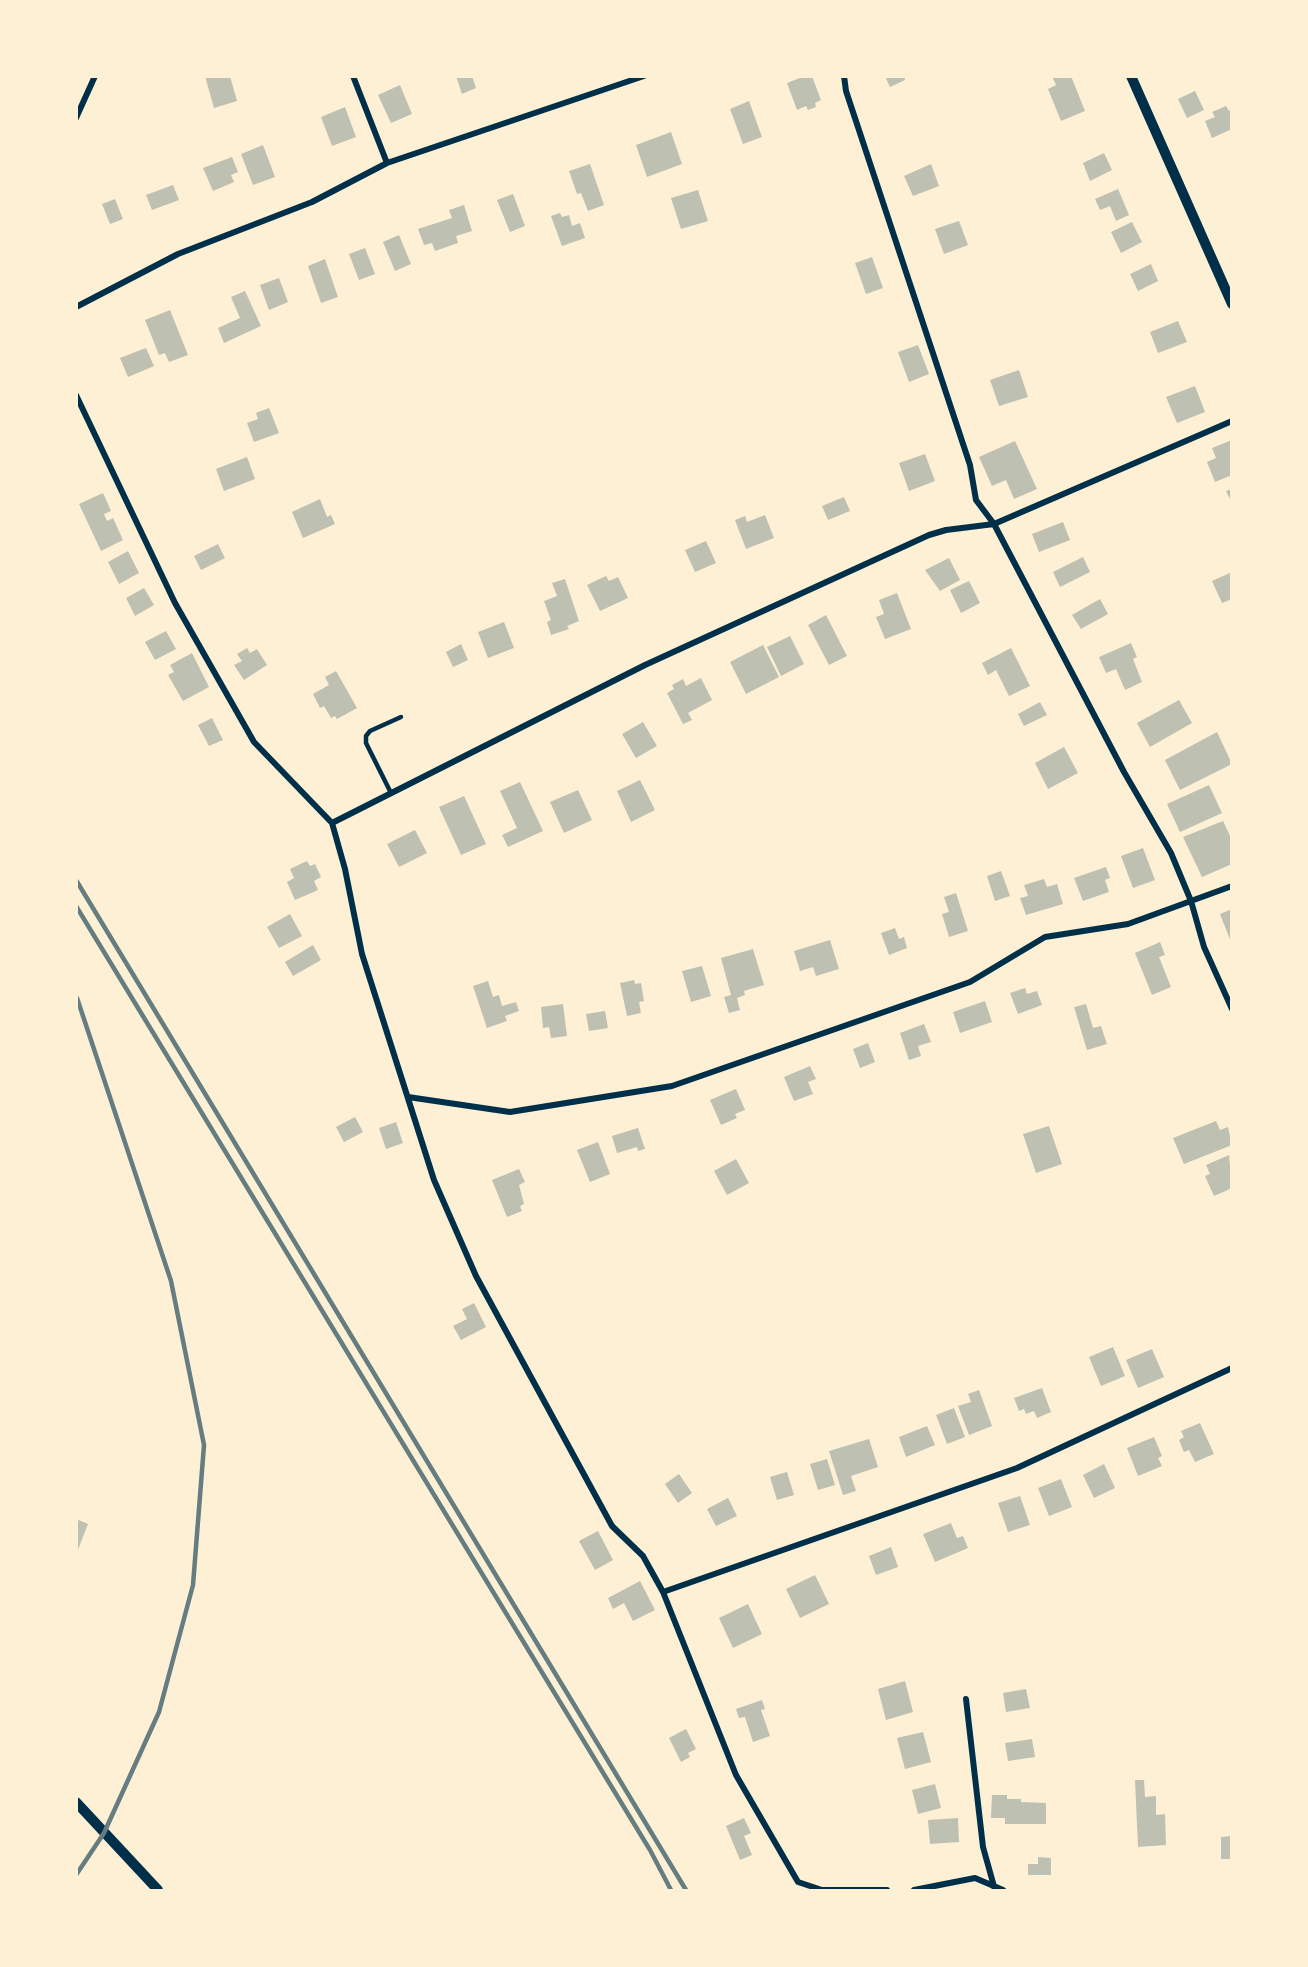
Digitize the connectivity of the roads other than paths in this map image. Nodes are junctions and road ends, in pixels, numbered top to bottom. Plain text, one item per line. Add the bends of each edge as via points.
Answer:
1 (95, 76) edge
2 (353, 76) edge
3 (644, 76) edge
4 (844, 76) edge
5 (1131, 76) edge
6 (76, 118) edge
7 (387, 163) junction
8 (1232, 304) edge
9 (76, 307) edge
10 (76, 395) edge
11 (1232, 421) edge
12 (994, 524) junction
13 (401, 717) dead end
14 (391, 793) junction
15 (332, 823) junction
16 (1232, 886) edge
17 (1191, 901) junction
18 (1232, 1009) edge
19 (408, 1096) junction
20 (1232, 1368) edge
21 (663, 1592) junction
22 (966, 1700) dead end
23 (76, 1802) edge
24 (995, 1888) edge
25 (158, 1890) edge
26 (822, 1890) edge
27 (887, 1890) edge
28 (914, 1890) edge
29 (1003, 1890) edge

1 - 6 street
2 - 7 street
3 - 7 street
4 - 12 street via 970,465 976,500
5 - 8 street
7 - 9 street via 312,202 178,254
10 - 15 street via 175,603 254,742
11 - 12 street
12 - 14 street via 929,535 645,665
12 - 17 street via 1124,772 1171,853
13 - 14 lane via 366,736
14 - 15 street
15 - 19 street via 362,954
16 - 17 street
17 - 18 street via 1204,947
17 - 19 street via 1128,924 1046,937 970,982 672,1086 510,1112
19 - 21 street via 434,1180 476,1276 612,1526 643,1556
20 - 21 street via 1017,1468
21 - 26 street via 736,1775 798,1882
22 - 24 street via 982,1847
23 - 25 street
24 - 28 street via 975,1878
24 - 29 street
26 - 27 street

